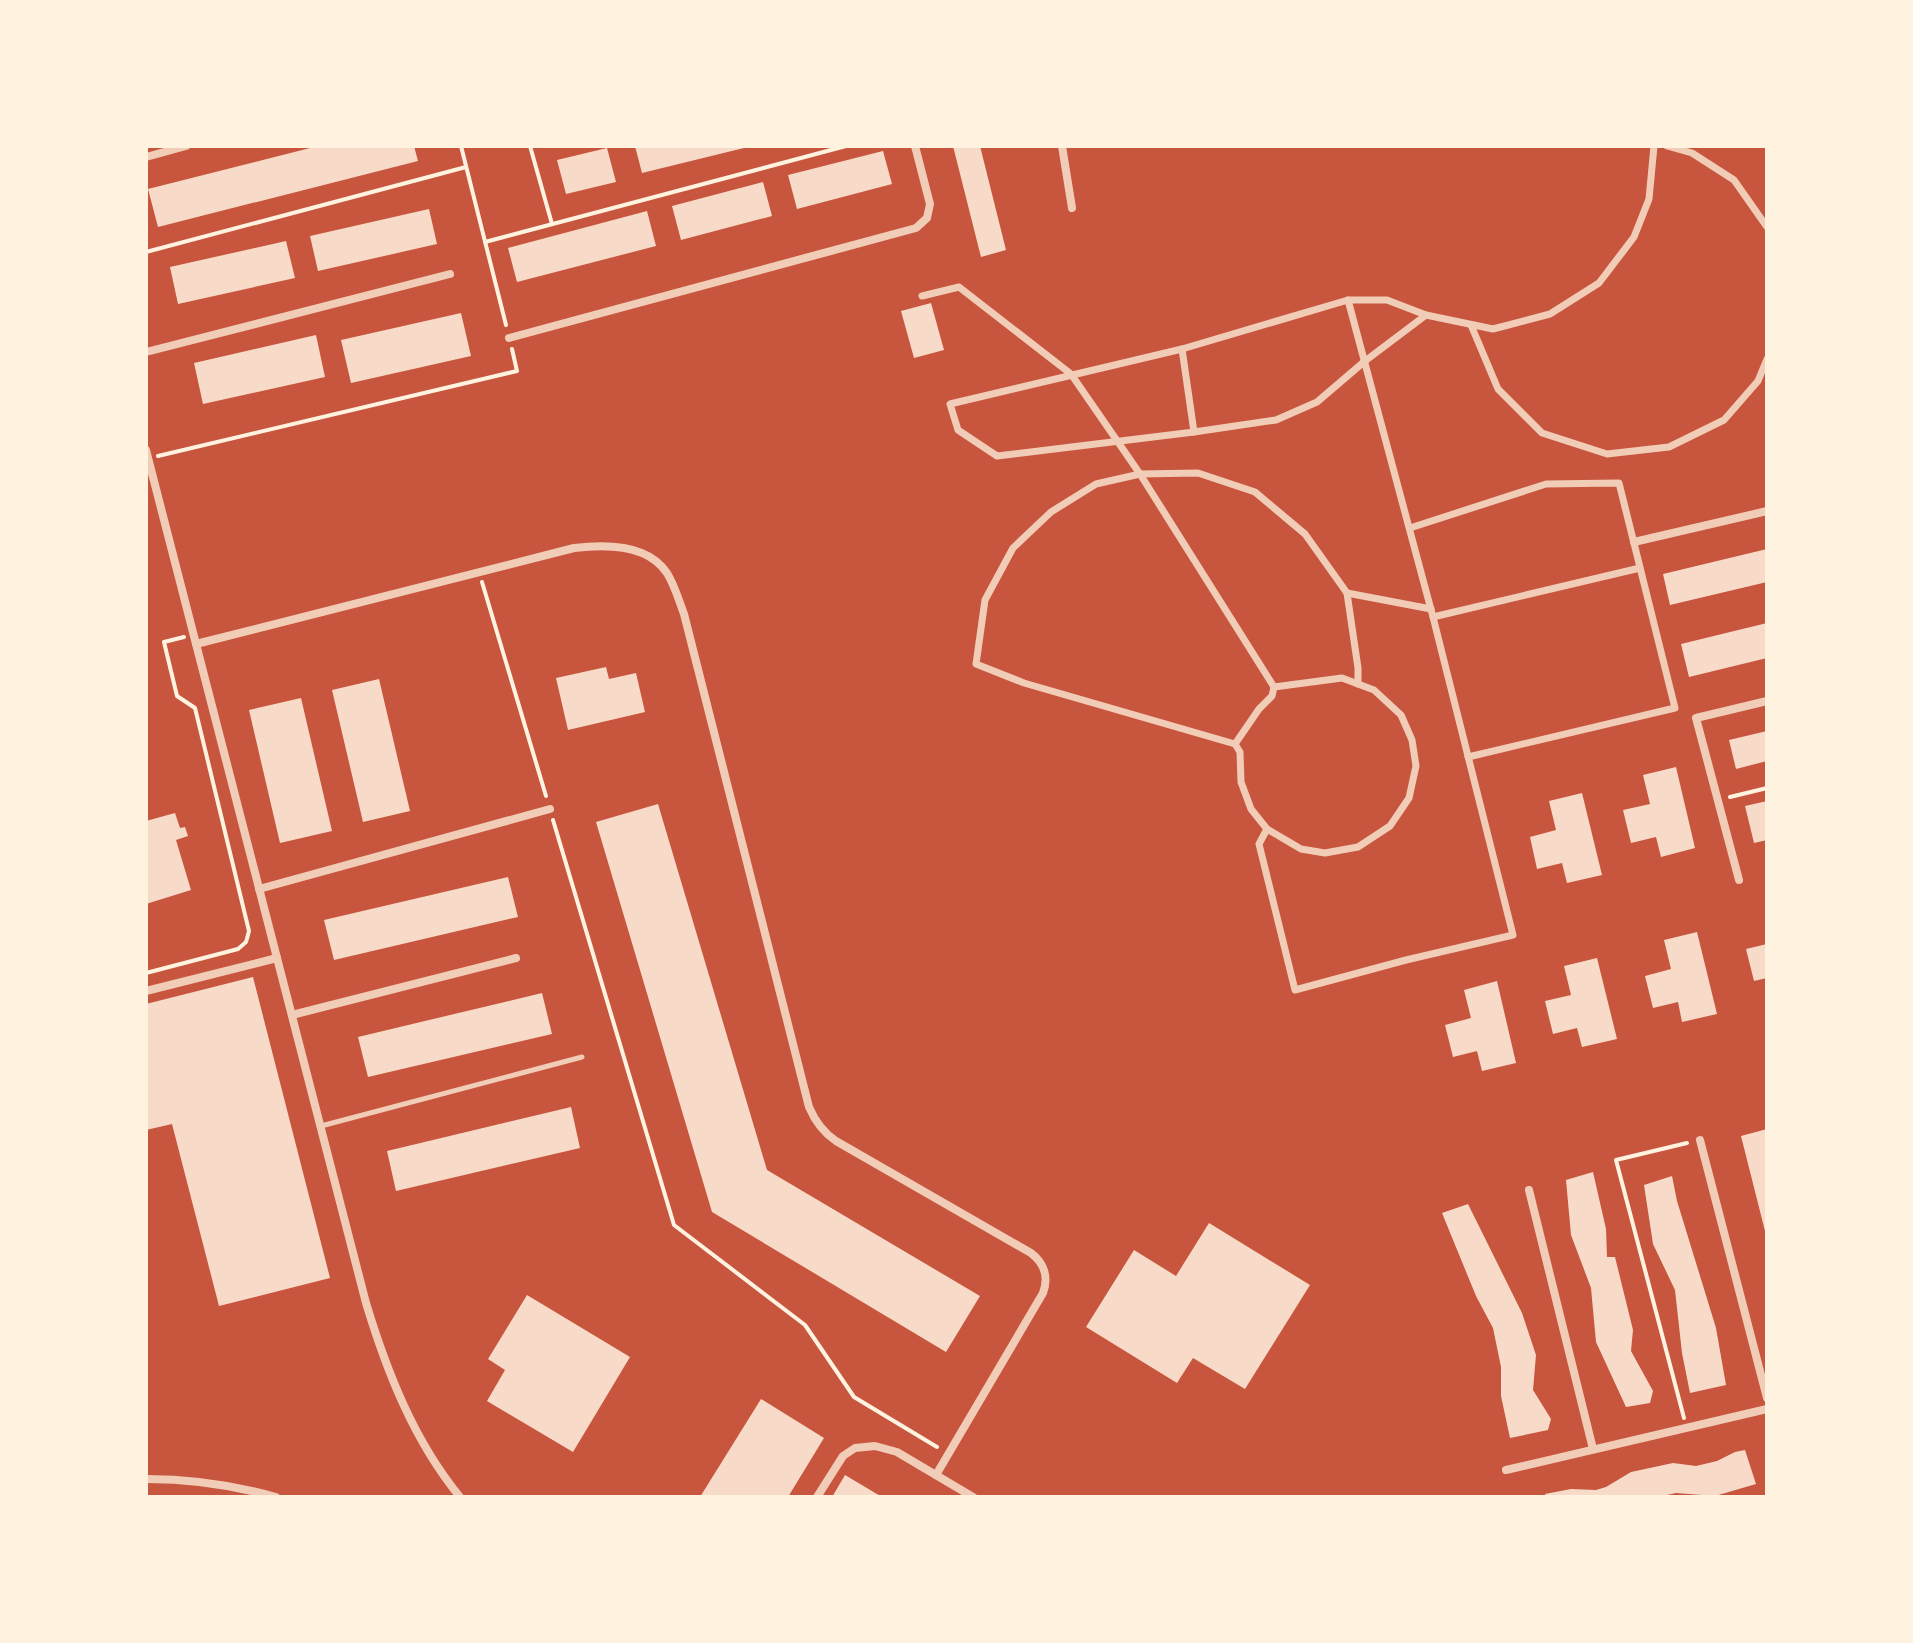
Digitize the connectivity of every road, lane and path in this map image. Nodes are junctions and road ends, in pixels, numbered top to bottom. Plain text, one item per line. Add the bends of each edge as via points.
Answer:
1 (186, 146) edge
2 (461, 146) edge
3 (530, 146) edge
4 (846, 146) edge
5 (915, 146) edge
6 (1062, 146) edge
7 (1654, 146) edge
8 (1667, 146) edge
9 (146, 157) edge
10 (466, 167) junction
11 (1072, 208) dead end
12 (552, 224) junction
13 (1767, 227) edge
14 (485, 242) junction
15 (146, 252) edge
16 (450, 274) dead end
17 (922, 296) dead end
18 (1348, 300) junction
19 (1426, 315) junction
20 (1471, 325) junction
21 (509, 338) junction
22 (1182, 349) junction
23 (146, 352) edge
24 (1767, 359) edge
25 (1365, 361) junction
26 (1071, 374) junction
27 (1194, 432) junction
28 (1118, 440) junction
29 (147, 454) edge
30 (1140, 474) junction
31 (1767, 511) edge
32 (1410, 528) junction
33 (1634, 542) junction
34 (1640, 568) junction
35 (479, 572) junction
36 (1347, 593) junction
37 (1432, 613) junction
38 (195, 639) junction
39 (1358, 684) junction
40 (1274, 687) junction
41 (1767, 701) edge
42 (1235, 744) junction
43 (1468, 757) junction
44 (1767, 788) edge
45 (1718, 800) junction
46 (550, 809) junction
47 (1267, 829) junction
48 (1739, 880) dead end
49 (259, 889) junction
50 (277, 958) junction
51 (516, 958) dead end
52 (146, 973) edge
53 (146, 991) edge
54 (292, 1015) junction
55 (582, 1057) dead end
56 (320, 1126) junction
57 (1700, 1140) joint
58 (1529, 1190) dead end
59 (1767, 1398) edge
60 (1767, 1409) edge
61 (1686, 1428) junction
62 (1593, 1449) junction
63 (948, 1454) junction
64 (1506, 1470) dead end
65 (936, 1475) junction
66 (146, 1479) edge
67 (276, 1497) edge
68 (460, 1497) edge
69 (817, 1497) edge
70 (973, 1497) edge

1 - 9 street
2 - 10 path
3 - 12 path
4 - 12 path
5 - 21 street via 930,204 920,225
6 - 11 street
7 - 20 street via 1649,199 1634,237 1599,283 1550,314 1493,329
8 - 13 street via 1692,153 1734,180
10 - 14 path
10 - 15 path
12 - 14 path
14 - 21 path
16 - 23 street
17 - 26 street via 959,287
18 - 19 street via 1387,300
18 - 22 street
18 - 25 street
19 - 20 street
19 - 25 street
20 - 24 street via 1498,389 1542,433 1607,454 1669,447 1724,420 1758,381
21 - 29 path via 517,371
22 - 26 street
22 - 27 street
25 - 27 street via 1317,402 1276,420
25 - 32 street
26 - 28 street
26 - 28 street via 950,404 958,430 997,456
27 - 28 street
28 - 30 street
29 - 38 street
30 - 36 street via 1198,473 1255,492 1305,534
30 - 40 street
30 - 42 street via 1096,484 1051,512 1013,548 985,600 976,664
31 - 33 street
32 - 33 street via 1546,484 1619,483
32 - 37 street
33 - 34 street
34 - 37 street
34 - 43 street via 1675,708
35 - 38 street
35 - 46 path
35 - 63 street via 592,546 638,551 662,566 684,614 815,1119 836,1141 1031,1253 1043,1267 1043,1293
36 - 37 street
36 - 39 street
37 - 43 street
38 - 49 street
38 - 52 path via 164,642 177,696 195,708 249,931 238,949
39 - 40 street via 1342,678
39 - 47 street via 1374,690 1401,715 1416,766 1409,798 1390,826 1358,847 1325,853 1301,849
40 - 42 street
41 - 45 street via 1696,718
42 - 47 street via 1251,809
43 - 47 street via 1513,935 1295,990 1259,844
44 - 45 path
45 - 48 street
46 - 49 street
46 - 63 path via 674,1225 805,1325 854,1397
49 - 50 street
50 - 53 street
50 - 54 street
51 - 54 street
54 - 56 street
55 - 56 lane
56 - 68 street via 376,1334 406,1411
57 - 59 street
57 - 61 path via 1616,1160
58 - 62 street
60 - 61 street
61 - 62 street
62 - 64 street
63 - 65 street
65 - 69 street via 890,1449 864,1446 843,1456
65 - 70 street
66 - 67 street via 207,1482

